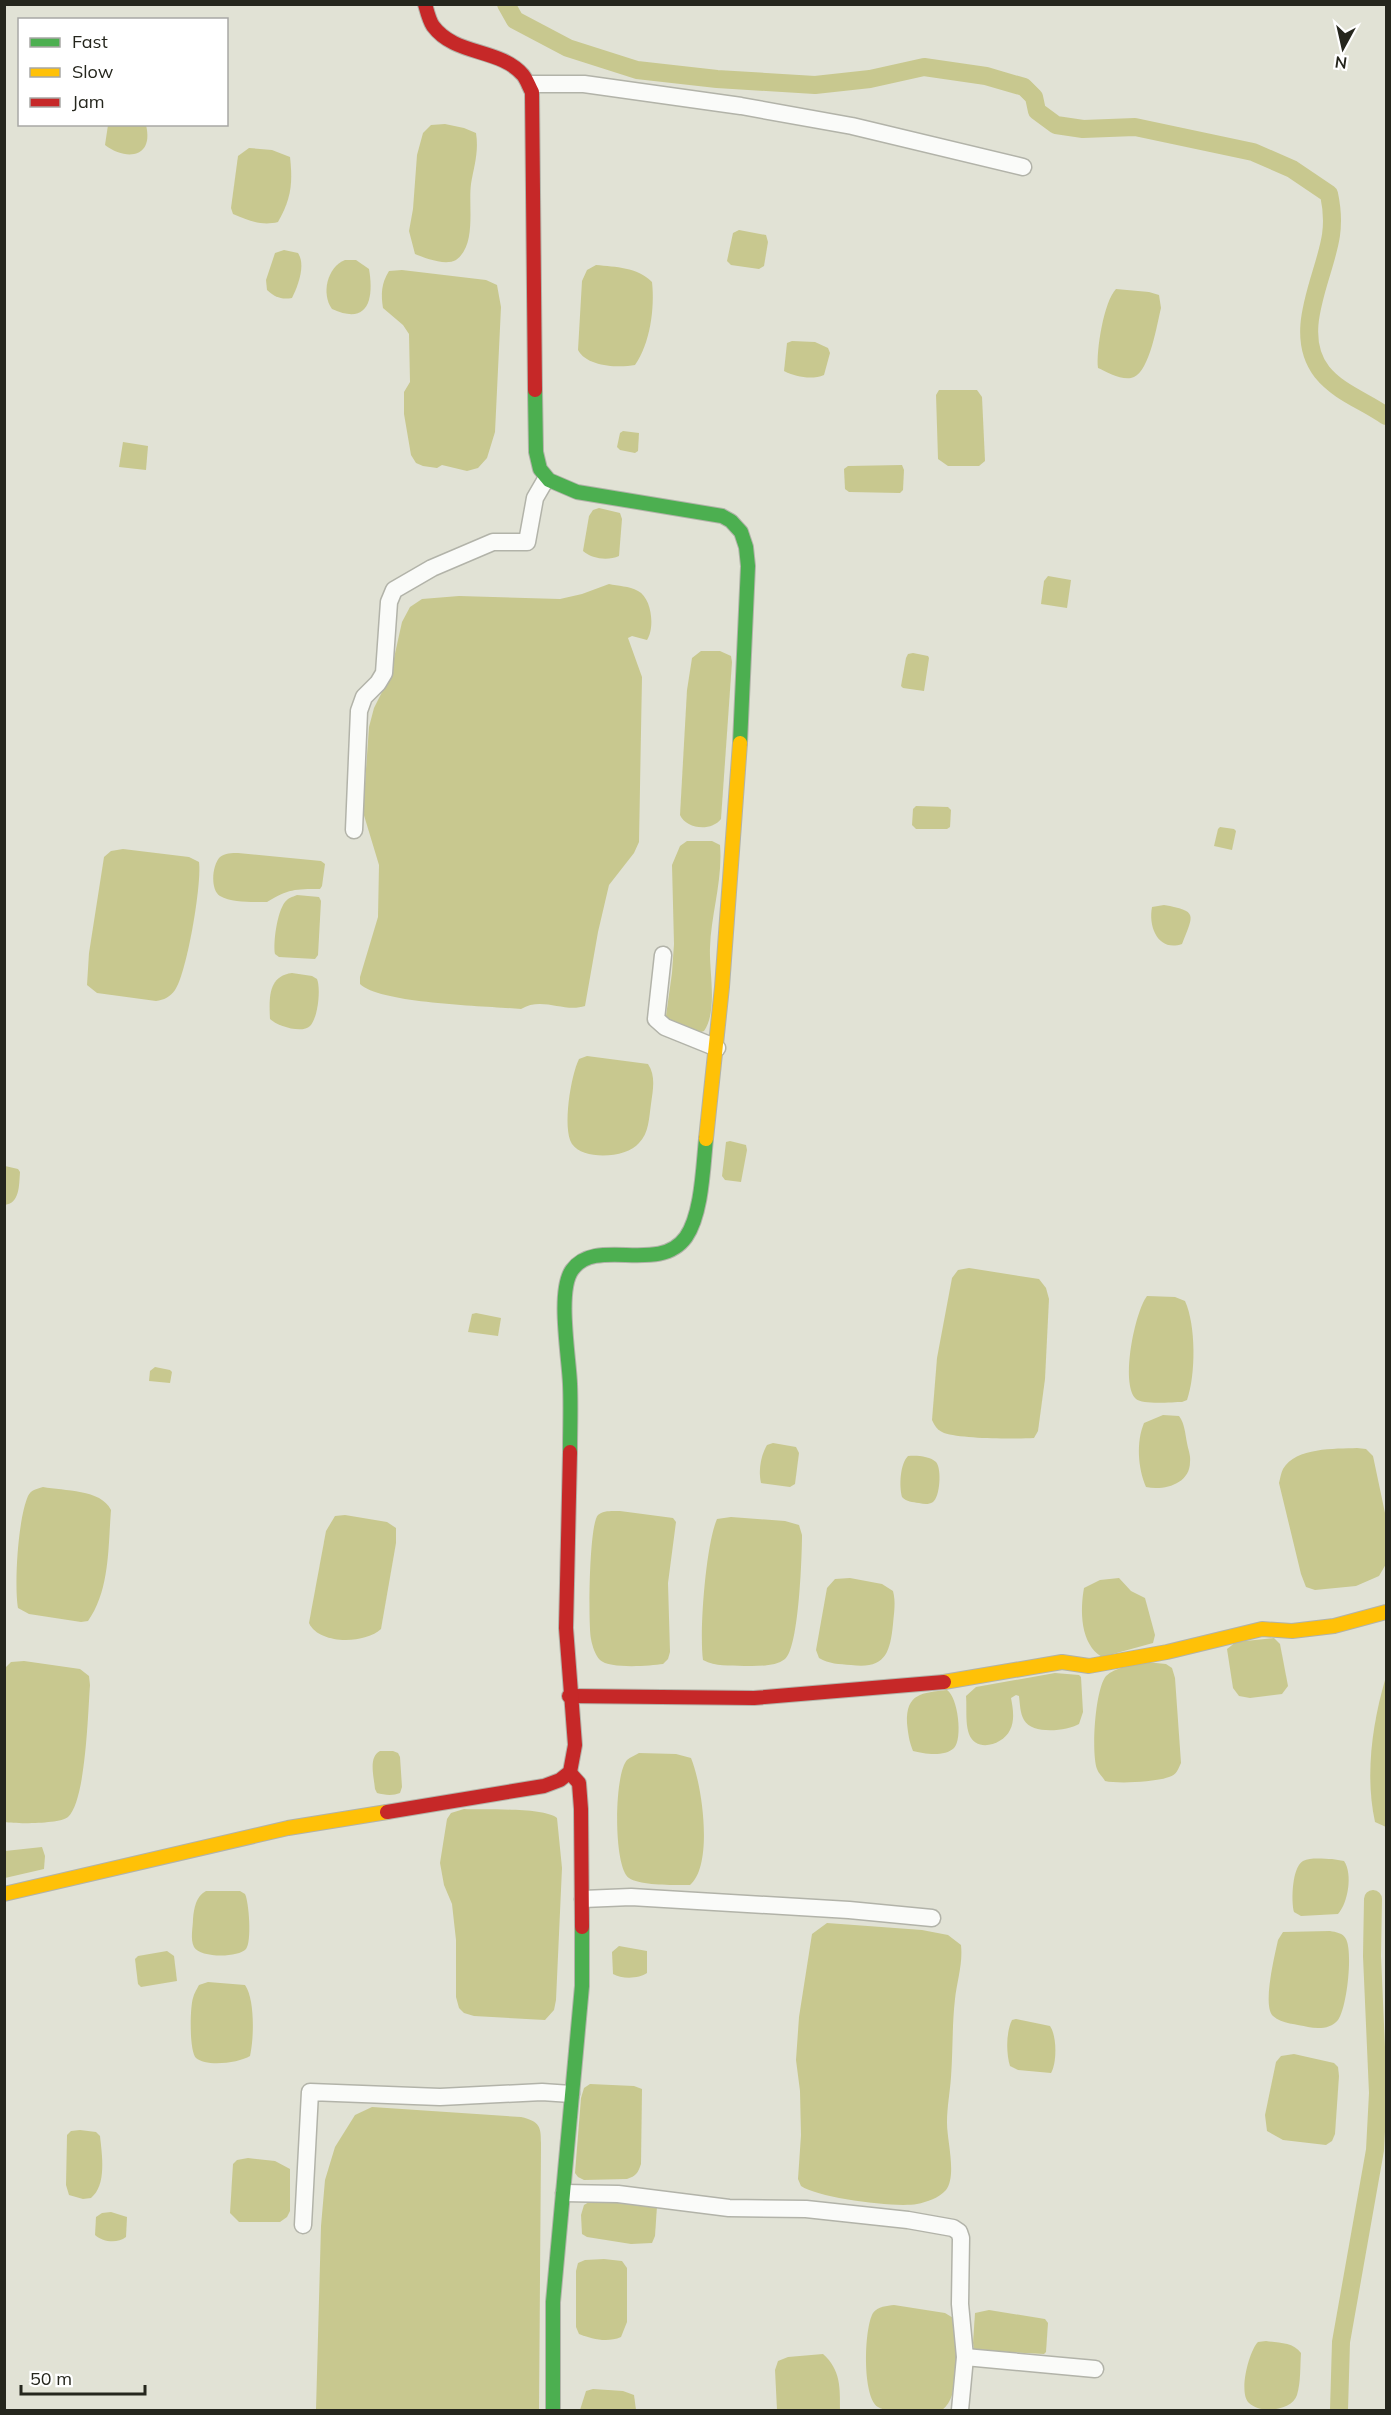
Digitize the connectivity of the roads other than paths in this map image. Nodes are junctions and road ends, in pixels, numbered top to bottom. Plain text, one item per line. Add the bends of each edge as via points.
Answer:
1 (425, 4) edge
2 (530, 84) junction
3 (1023, 167) dead end
4 (546, 478) junction
5 (354, 830) dead end
6 (663, 955) dead end
7 (717, 1048) junction
8 (1386, 1612) edge
9 (569, 1696) junction
10 (570, 1773) junction
11 (4, 1894) edge
12 (583, 1899) junction
13 (932, 1918) dead end
14 (571, 2094) junction
15 (564, 2193) junction
16 (303, 2225) dead end
17 (965, 2357) junction
18 (1095, 2369) dead end
19 (553, 2410) edge
20 (960, 2410) edge

1 - 2 street via 429,21 444,39 505,61
2 - 3 street via 584,84 741,106 852,126
2 - 4 street via 534,115 536,447 538,468
4 - 5 street via 536,498 527,542 493,542 432,568 394,590 389,602 384,673 364,697 359,711
4 - 7 street via 577,492 722,516 734,522 743,535 748,574 745,675
6 - 7 street via 656,1019 665,1027
7 - 9 street via 696,1207 685,1240 678,1247 656,1255 581,1261 571,1272 568,1284 565,1593
8 - 9 street via 1313,1629 1262,1629 1089,1666 1062,1662 925,1684 754,1698
9 - 10 street via 574,1748
10 - 11 street via 544,1786 288,1828
10 - 12 street via 579,1783
12 - 13 street via 631,1897
12 - 14 street via 582,1986
14 - 15 street
14 - 16 street via 440,2097 310,2092
15 - 17 street via 640,2196 729,2208 806,2209 953,2228 961,2238 960,2304
15 - 19 street via 553,2302
17 - 18 street
17 - 20 street

